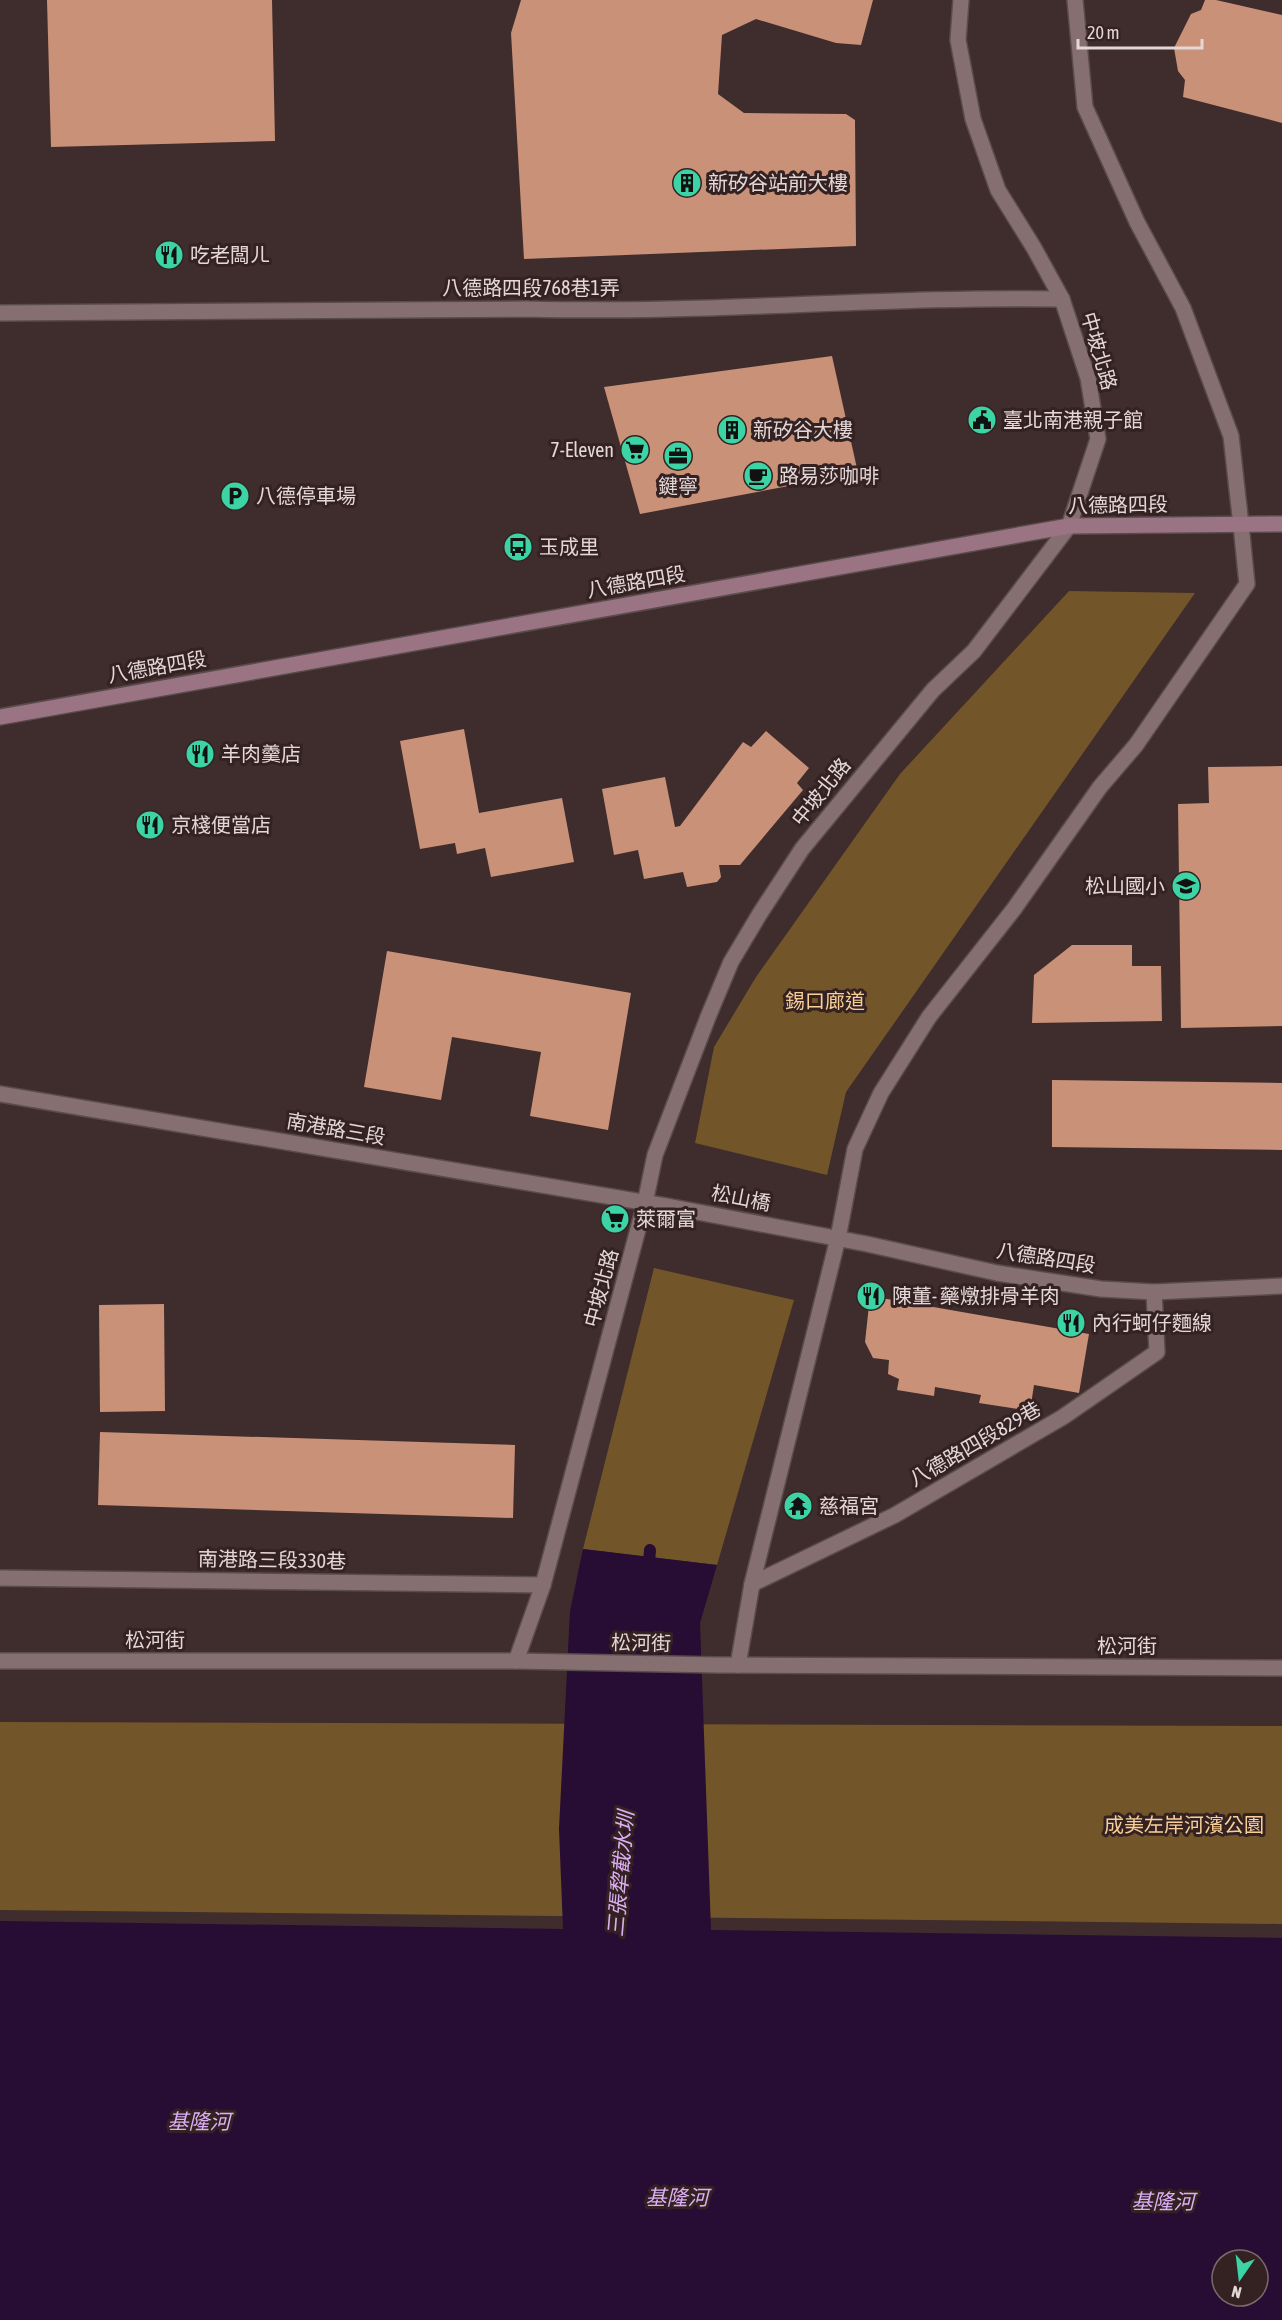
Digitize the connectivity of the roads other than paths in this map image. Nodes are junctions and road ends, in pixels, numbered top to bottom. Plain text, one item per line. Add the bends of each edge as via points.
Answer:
1 (961, 0) edge
2 (1075, 0) edge
3 (1062, 299) junction
4 (0, 313) edge
5 (1282, 524) edge
6 (1069, 525) junction
7 (1241, 525) junction
8 (0, 717) edge
9 (0, 1094) edge
10 (645, 1203) junction
11 (666, 1206) joint
12 (807, 1232) joint
13 (838, 1239) junction
14 (1282, 1286) edge
15 (1154, 1292) junction
16 (0, 1578) edge
17 (752, 1584) junction
18 (543, 1585) junction
19 (0, 1661) edge
20 (516, 1661) junction
21 (738, 1665) junction
22 (1282, 1668) edge

1 - 3 street, 中坡北路 via 958,40 973,119 998,190
2 - 7 street via 1085,107 1137,222 1187,319 1231,436
3 - 4 street, 八德路四段768巷1弄 via 599,310
3 - 6 street, 中坡北路 via 1088,378 1098,439
5 - 7 main road, 八德路四段
6 - 7 main road, 八德路四段
6 - 8 main road, 八德路四段
6 - 10 street, 中坡北路 via 974,651 933,690 801,849 759,915 731,962 708,1017 655,1155
7 - 13 street via 1247,584 1136,745 1100,787 1014,909 929,1017 881,1093 855,1149
9 - 10 street, 南港路三段
10 - 11 street, 南港路三段
10 - 18 street, 中坡北路
11 - 12 street, 松山橋
12 - 13 street, 八德路四段
13 - 15 street, 八德路四段 via 997,1273
13 - 17 street
14 - 15 street, 八德路四段
15 - 17 street, 八德路四段829巷 via 1157,1352 1063,1417 896,1515
16 - 18 street, 南港路三段330巷
17 - 21 street
18 - 20 street, 中坡北路
19 - 20 street, 松河街
20 - 21 street, 松河街
21 - 22 street, 松河街

